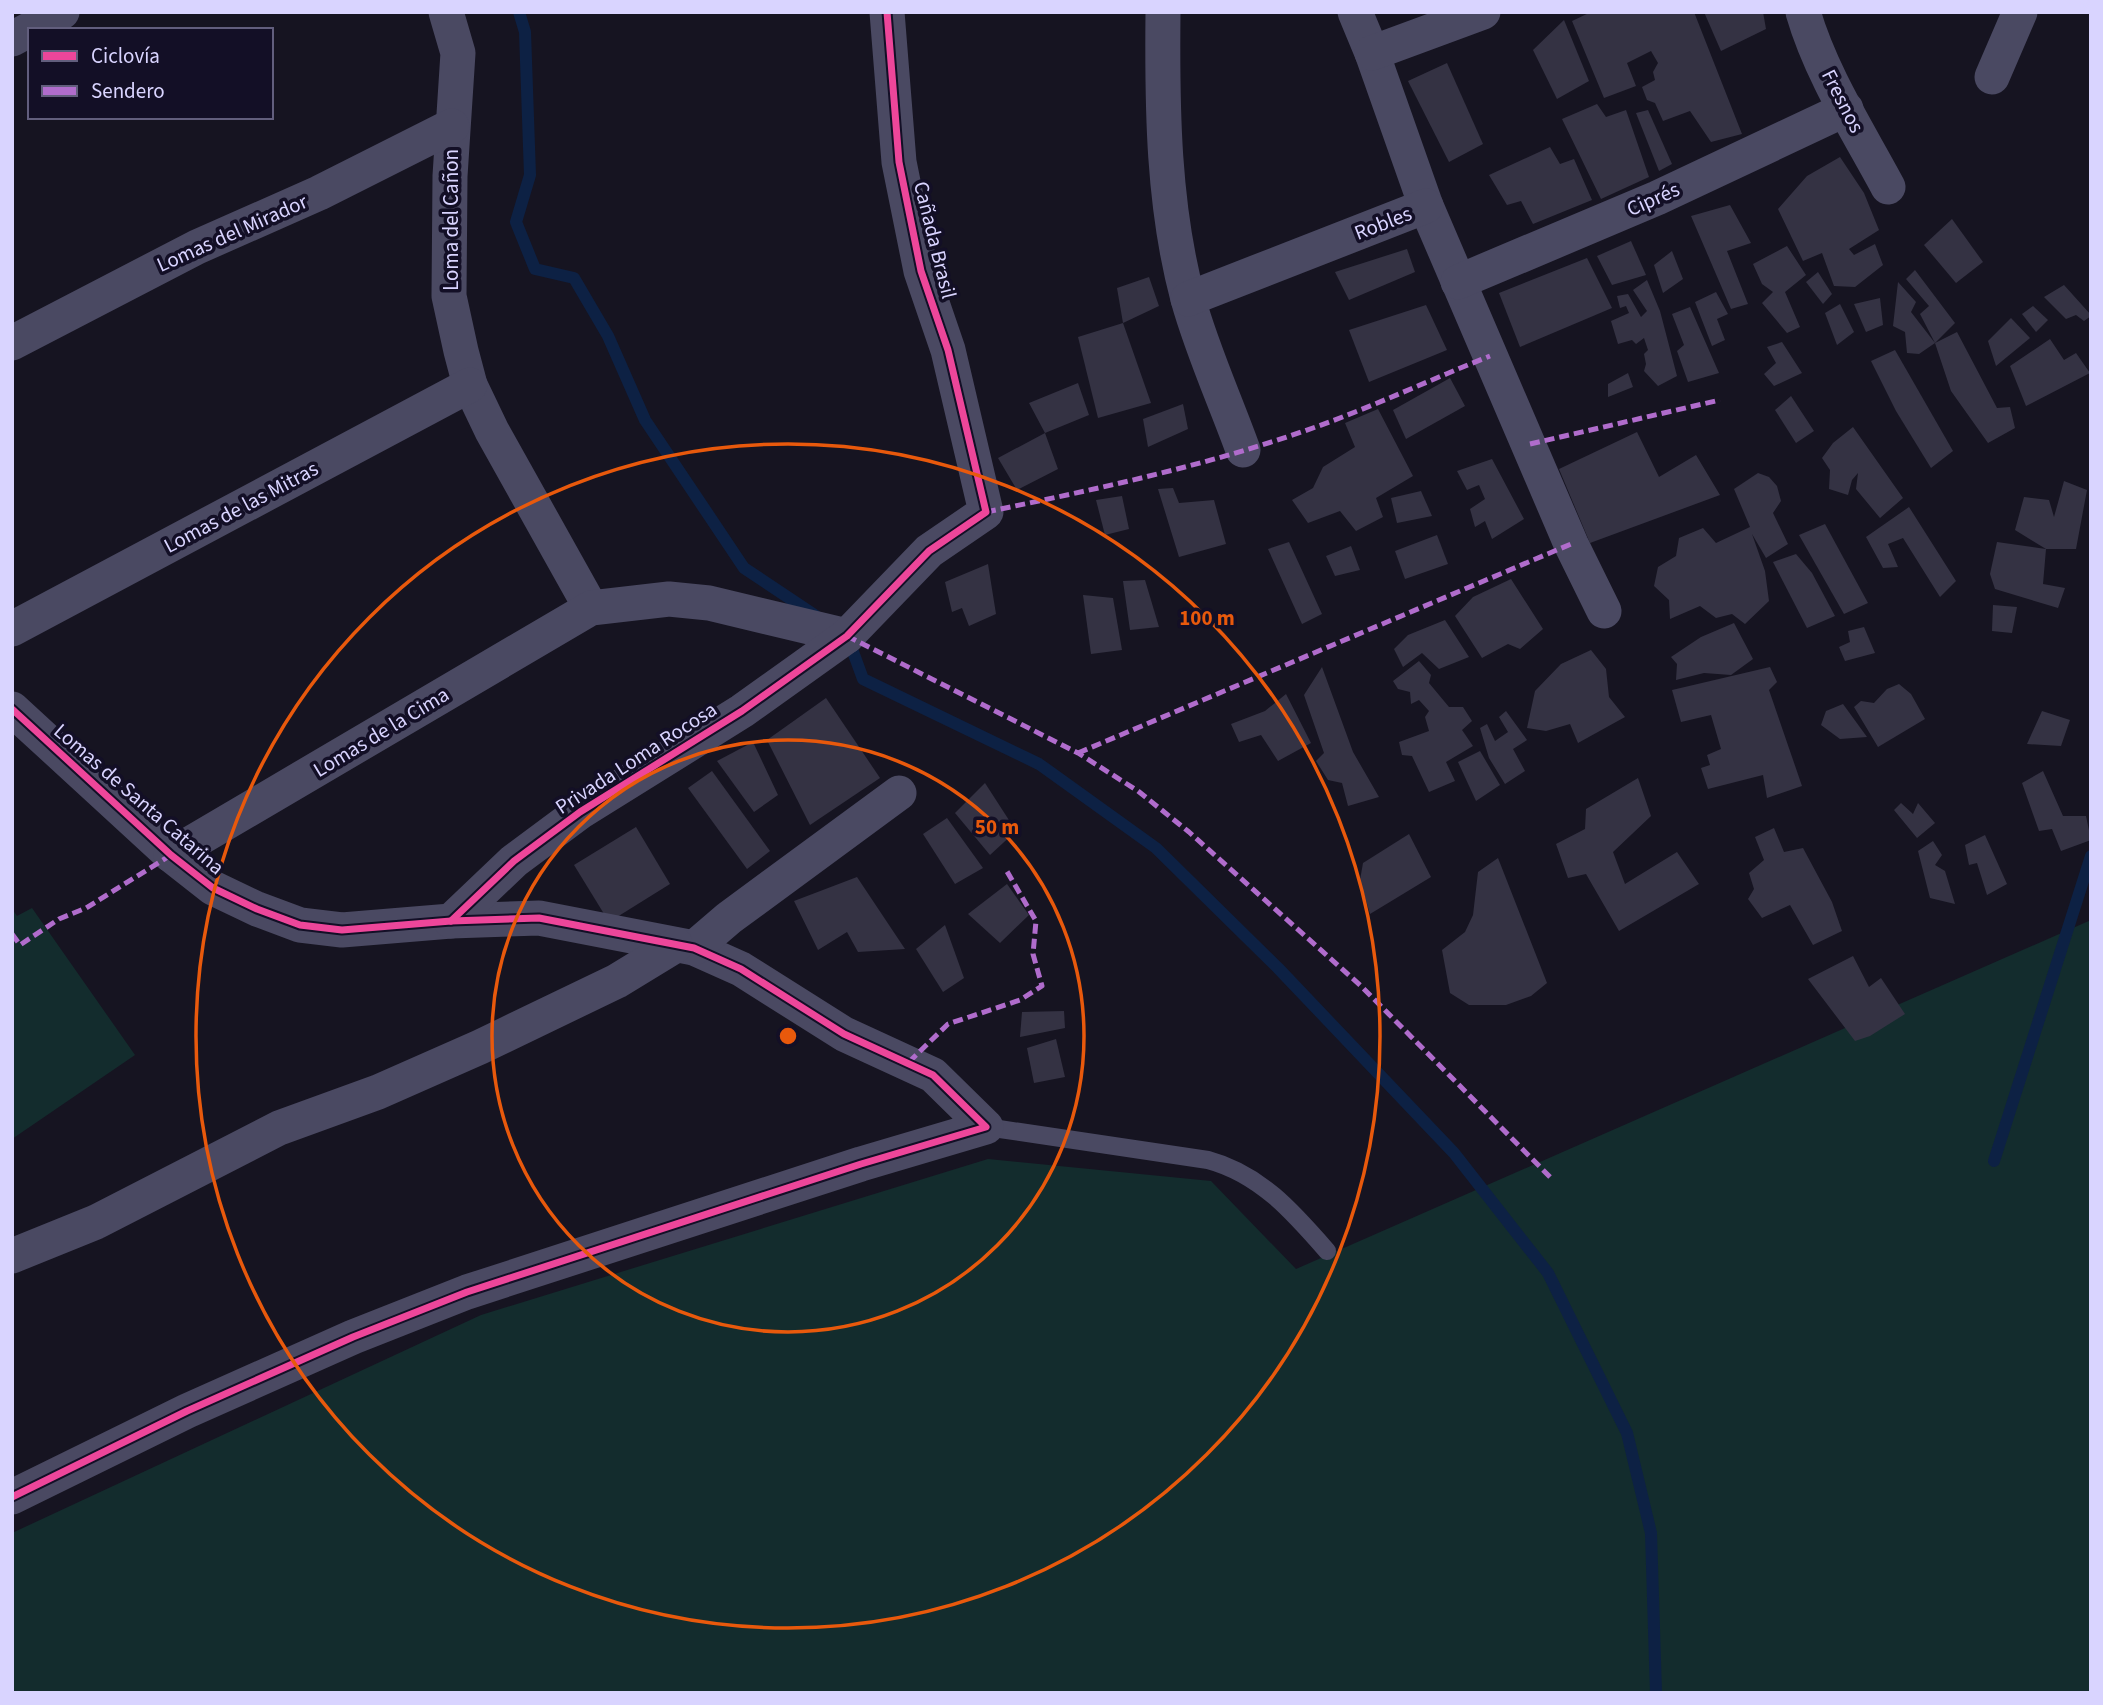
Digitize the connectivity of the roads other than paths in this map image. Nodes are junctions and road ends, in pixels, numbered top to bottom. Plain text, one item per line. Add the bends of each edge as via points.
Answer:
1 (62, 12) edge
2 (446, 12) edge
3 (887, 12) edge
4 (1163, 12) edge
5 (1355, 12) edge
6 (1483, 12) edge
7 (1803, 12) edge
8 (2020, 12) edge
9 (32, 28) edge
10 (28, 30) edge
11 (12, 39) edge
12 (1372, 53) junction
13 (1992, 77) dead end
14 (1846, 109) junction
15 (452, 126) junction
16 (1888, 187) dead end
17 (1426, 206) junction
18 (1458, 282) junction
19 (1188, 299) junction
20 (12, 343) edge
21 (470, 385) junction
22 (1243, 450) dead end
23 (986, 512) joint
24 (591, 608) junction
25 (1604, 611) dead end
26 (12, 629) edge
27 (847, 636) junction
28 (12, 709) edge
29 (899, 793) dead end
30 (171, 855) junction
31 (452, 921) junction
32 (685, 947) junction
33 (986, 1127) junction
34 (1328, 1251) dead end
35 (12, 1256) edge
36 (12, 1497) edge

1 - 9 street
2 - 15 street, Loma del Cañon via 458,54
3 - 23 street, Cañada Brasil via 901,176 921,271 948,351
4 - 19 street via 1169,197
5 - 12 street, Robles
6 - 12 street
7 - 14 street, Fresnos
8 - 13 street
10 - 11 street
12 - 17 street, Robles
14 - 16 street, Fresnos
14 - 18 street, Ciprés via 1657,198
15 - 20 street, Lomas del Mirador via 319,194 176,257
15 - 21 street, Loma del Cañon via 449,296
17 - 18 street
17 - 19 street, Robles
18 - 25 street
19 - 22 street
21 - 24 street, Loma del Cañon
21 - 26 street, Lomas de las Mitras
23 - 27 street, Privada Loma Rocosa via 929,551
24 - 27 street via 669,599 709,603
24 - 30 street, Lomas de la Cima
27 - 31 street, Privada Loma Rocosa via 742,711 580,812 514,861
28 - 30 street, Lomas de Santa Catarina
29 - 32 street
30 - 31 street, Lomas de Santa Catarina via 213,888 300,925 372,930
31 - 32 street, Lomas de Santa Catarina via 539,918
32 - 33 street, Lomas de Santa Catarina via 741,969 844,1034 933,1075
32 - 35 street via 502,1037 378,1092 279,1128 96,1222
33 - 34 lane via 1229,1166 1282,1203
33 - 36 street via 467,1292 187,1411

